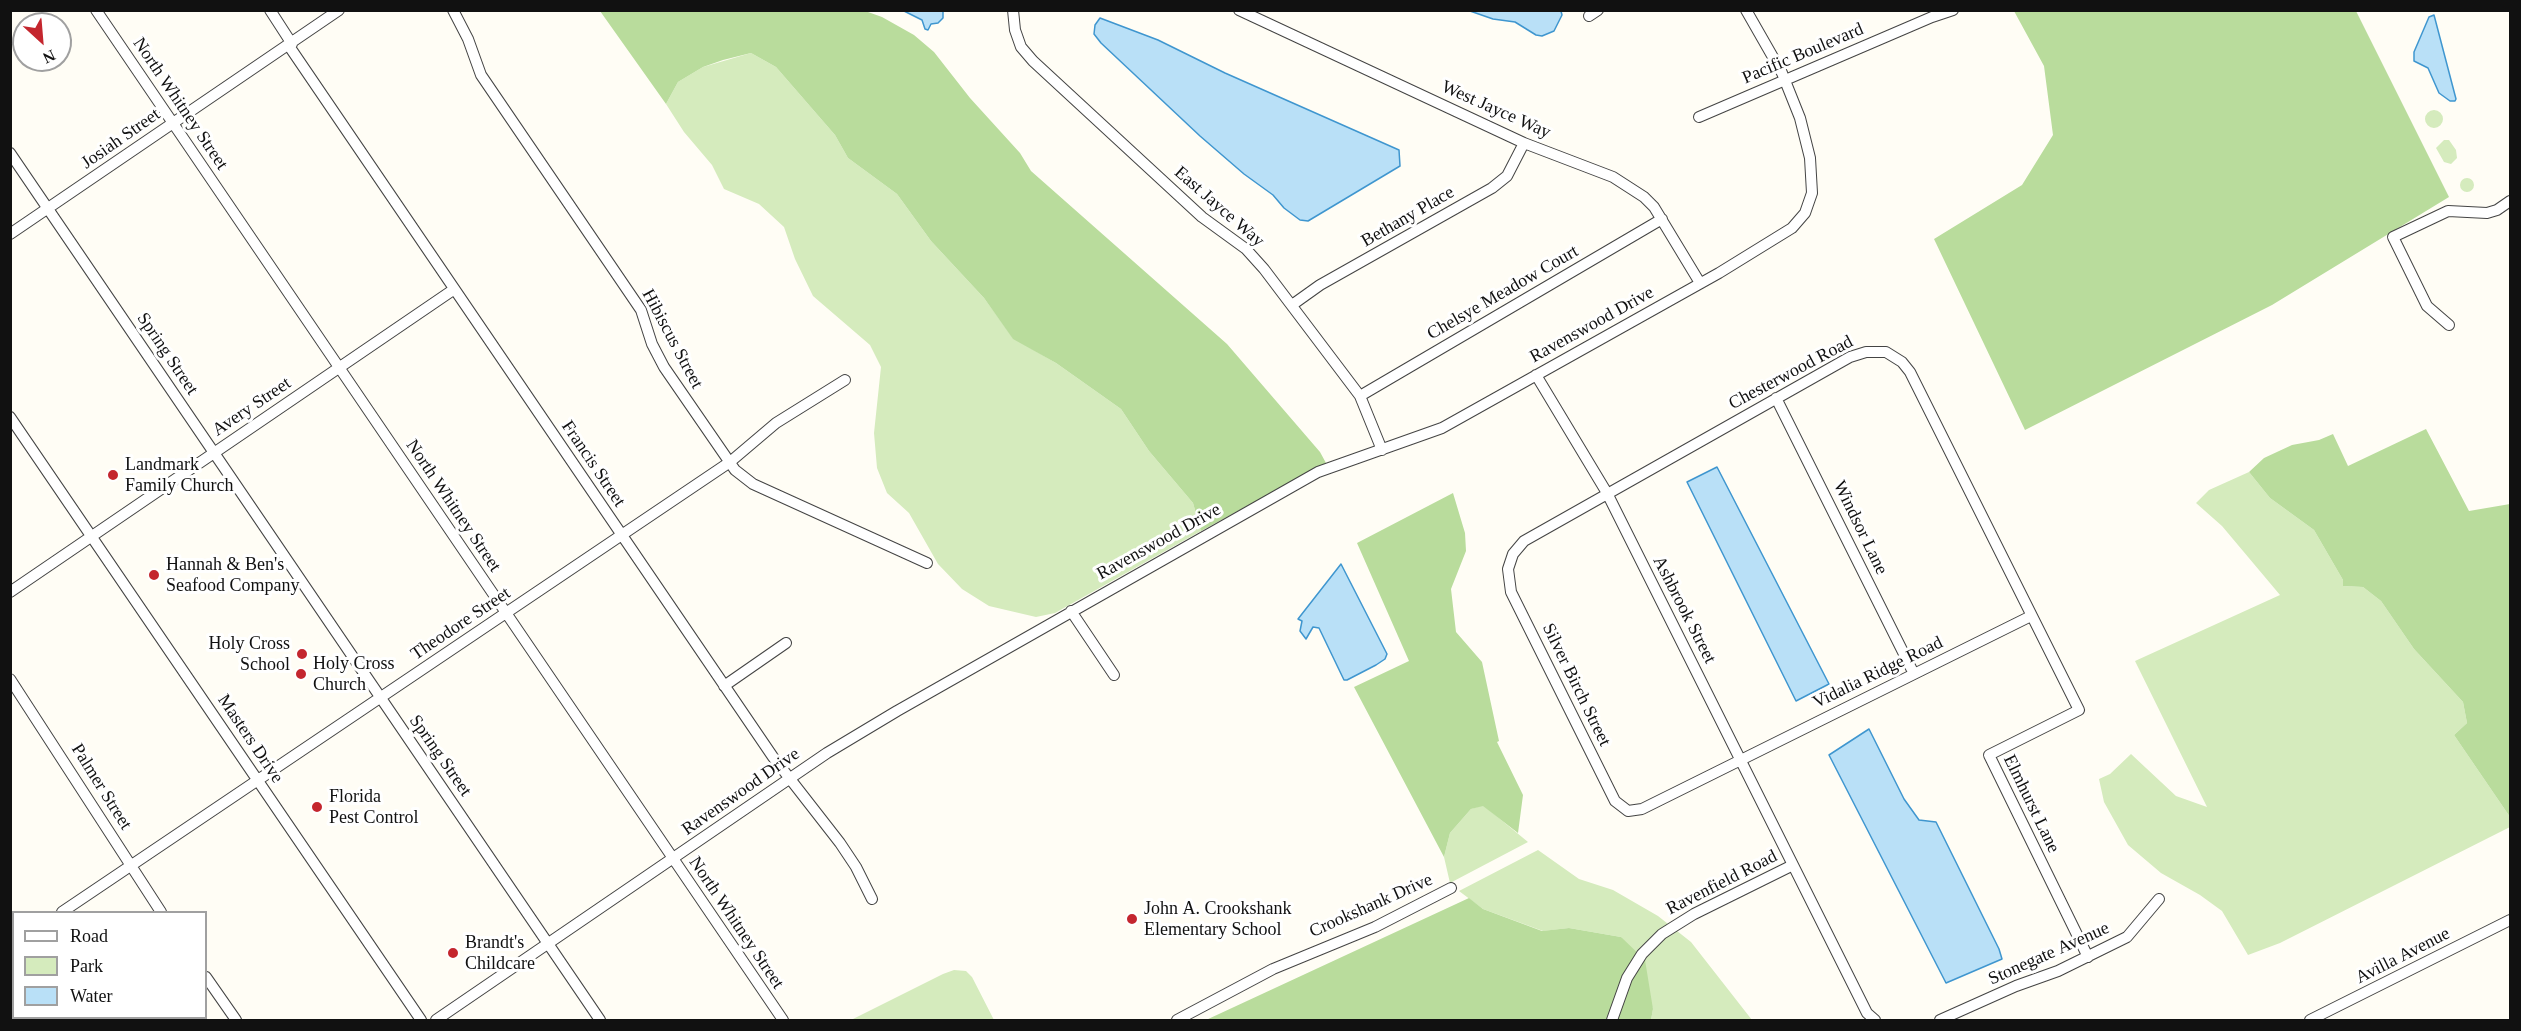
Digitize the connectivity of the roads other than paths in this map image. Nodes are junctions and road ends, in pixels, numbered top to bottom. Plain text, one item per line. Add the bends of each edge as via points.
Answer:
1 (96, 10) edge
2 (270, 10) edge
3 (339, 10) edge
4 (453, 10) edge
5 (1013, 10) edge
6 (1239, 10) edge
7 (1746, 10) edge
8 (1953, 10) edge
9 (290, 45) junction
10 (1785, 80) junction
11 (1699, 117) dead end
12 (173, 122) junction
13 (1524, 142) junction
14 (10, 153) edge
15 (2511, 201) edge
16 (48, 209) junction
17 (1662, 219) junction
18 (10, 234) edge
19 (1700, 284) junction
20 (453, 290) junction
21 (1292, 305) junction
22 (2449, 325) dead end
23 (339, 368) junction
24 (1536, 375) junction
25 (845, 380) dead end
26 (1360, 396) junction
27 (1776, 398) junction
28 (10, 417) edge
29 (1382, 450) junction
30 (214, 454) junction
31 (730, 462) junction
32 (1607, 493) junction
33 (622, 535) junction
34 (92, 536) junction
35 (927, 563) dead end
36 (10, 592) edge
37 (1071, 610) junction
38 (505, 614) junction
39 (2031, 616) junction
40 (786, 643) dead end
41 (1914, 674) junction
42 (1114, 675) dead end
43 (10, 679) edge
44 (724, 686) junction
45 (381, 699) junction
46 (1741, 760) junction
47 (789, 779) junction
48 (259, 781) junction
49 (673, 859) junction
50 (1793, 865) junction
51 (131, 867) junction
52 (1451, 888) dead end
53 (872, 899) dead end
54 (2159, 899) dead end
55 (64, 911) edge
56 (160, 911) edge
57 (2511, 920) edge
58 (547, 944) junction
59 (2088, 957) junction
60 (207, 978) edge
61 (236, 1020) edge
62 (421, 1020) edge
63 (436, 1020) edge
64 (600, 1020) edge
65 (783, 1020) edge
66 (1177, 1020) edge
67 (1612, 1020) edge
68 (1875, 1020) edge
69 (1940, 1020) edge
70 (2310, 1020) edge

1 - 12 street, North Whitney Street
2 - 9 street, Francis Street
3 - 9 street, Josiah Street
4 - 31 street, Hibiscus Street via 482,75 641,310 664,367
5 - 21 street, East Jayce Way via 1021,47 1033,61 1202,217 1246,249
6 - 13 street, West Jayce Way
7 - 10 street, Ravenswood Drive
8 - 10 street, Pacific Boulevard
9 - 12 street, Josiah Street
9 - 20 street, Francis Street
10 - 11 street, Pacific Boulevard
10 - 19 street, Ravenswood Drive via 1810,158 1810,203 1792,228
12 - 16 street, Josiah Street
12 - 23 street, North Whitney Street
13 - 17 street, West Jayce Way via 1613,177 1644,197
13 - 21 street, Bethany Place via 1507,176 1492,188 1320,285
14 - 16 street, Spring Street
15 - 22 street via 2487,213 2448,211 2393,237 2427,306
16 - 18 street, Josiah Street
16 - 30 street, Spring Street
17 - 19 street, West Jayce Way
17 - 26 street, Chelsye Meadow Court
19 - 24 street, Ravenswood Drive
20 - 23 street, Avery Street
20 - 33 street, Francis Street
21 - 26 street, East Jayce Way
23 - 30 street, Avery Street
23 - 38 street, North Whitney Street
24 - 29 street, Ravenswood Drive via 1442,428
24 - 32 street, Ashbrook Street
25 - 31 street, Theodore Street via 776,423
26 - 29 street, East Jayce Way
27 - 32 street, Chesterwood Road
27 - 39 street, Chesterwood Road via 1866,352 1886,352 1902,362
27 - 41 street, Windsor Lane
28 - 34 street, Masters Drive
29 - 37 street, Ravenswood Drive via 1318,472
30 - 34 street, Avery Street
30 - 45 street, Spring Street
31 - 33 street, Theodore Street
31 - 35 street, Hibiscus Street via 753,484
32 - 46 street, Ashbrook Street
32 - 46 street, Silver Birch Street via 1524,541 1513,554 1508,569 1511,592 1615,801 1628,811 1642,809
33 - 38 street, Theodore Street
33 - 44 street, Francis Street
34 - 36 street, Avery Street
34 - 48 street, Masters Drive
37 - 42 street
37 - 47 street, Ravenswood Drive
38 - 45 street, Theodore Street
38 - 49 street, North Whitney Street
39 - 41 street, Vidalia Ridge Road
39 - 59 street, Elmhurst Lane via 2079,710 1989,755
40 - 44 street
41 - 46 street, Vidalia Ridge Road
43 - 51 street, Palmer Street
44 - 47 street, Francis Street
45 - 48 street, Theodore Street
45 - 58 street, Spring Street
46 - 50 street, Ashbrook Street
47 - 49 street, Ravenswood Drive
47 - 53 street, Francis Street via 840,843
48 - 51 street, Theodore Street
48 - 62 street, Masters Drive
49 - 58 street, Ravenswood Drive
49 - 65 street, North Whitney Street
50 - 67 street, Ravenfield Road via 1662,934 1626,978
50 - 68 street via 1867,1012
51 - 55 street, Theodore Street
51 - 56 street, Palmer Street
52 - 66 street, Crookshank Drive via 1375,927 1273,969
54 - 59 street, Stonegate Avenue via 2127,937
57 - 70 street, Avilla Avenue
58 - 63 street, Ravenswood Drive
58 - 64 street, Spring Street
59 - 69 street, Stonegate Avenue
60 - 61 street

